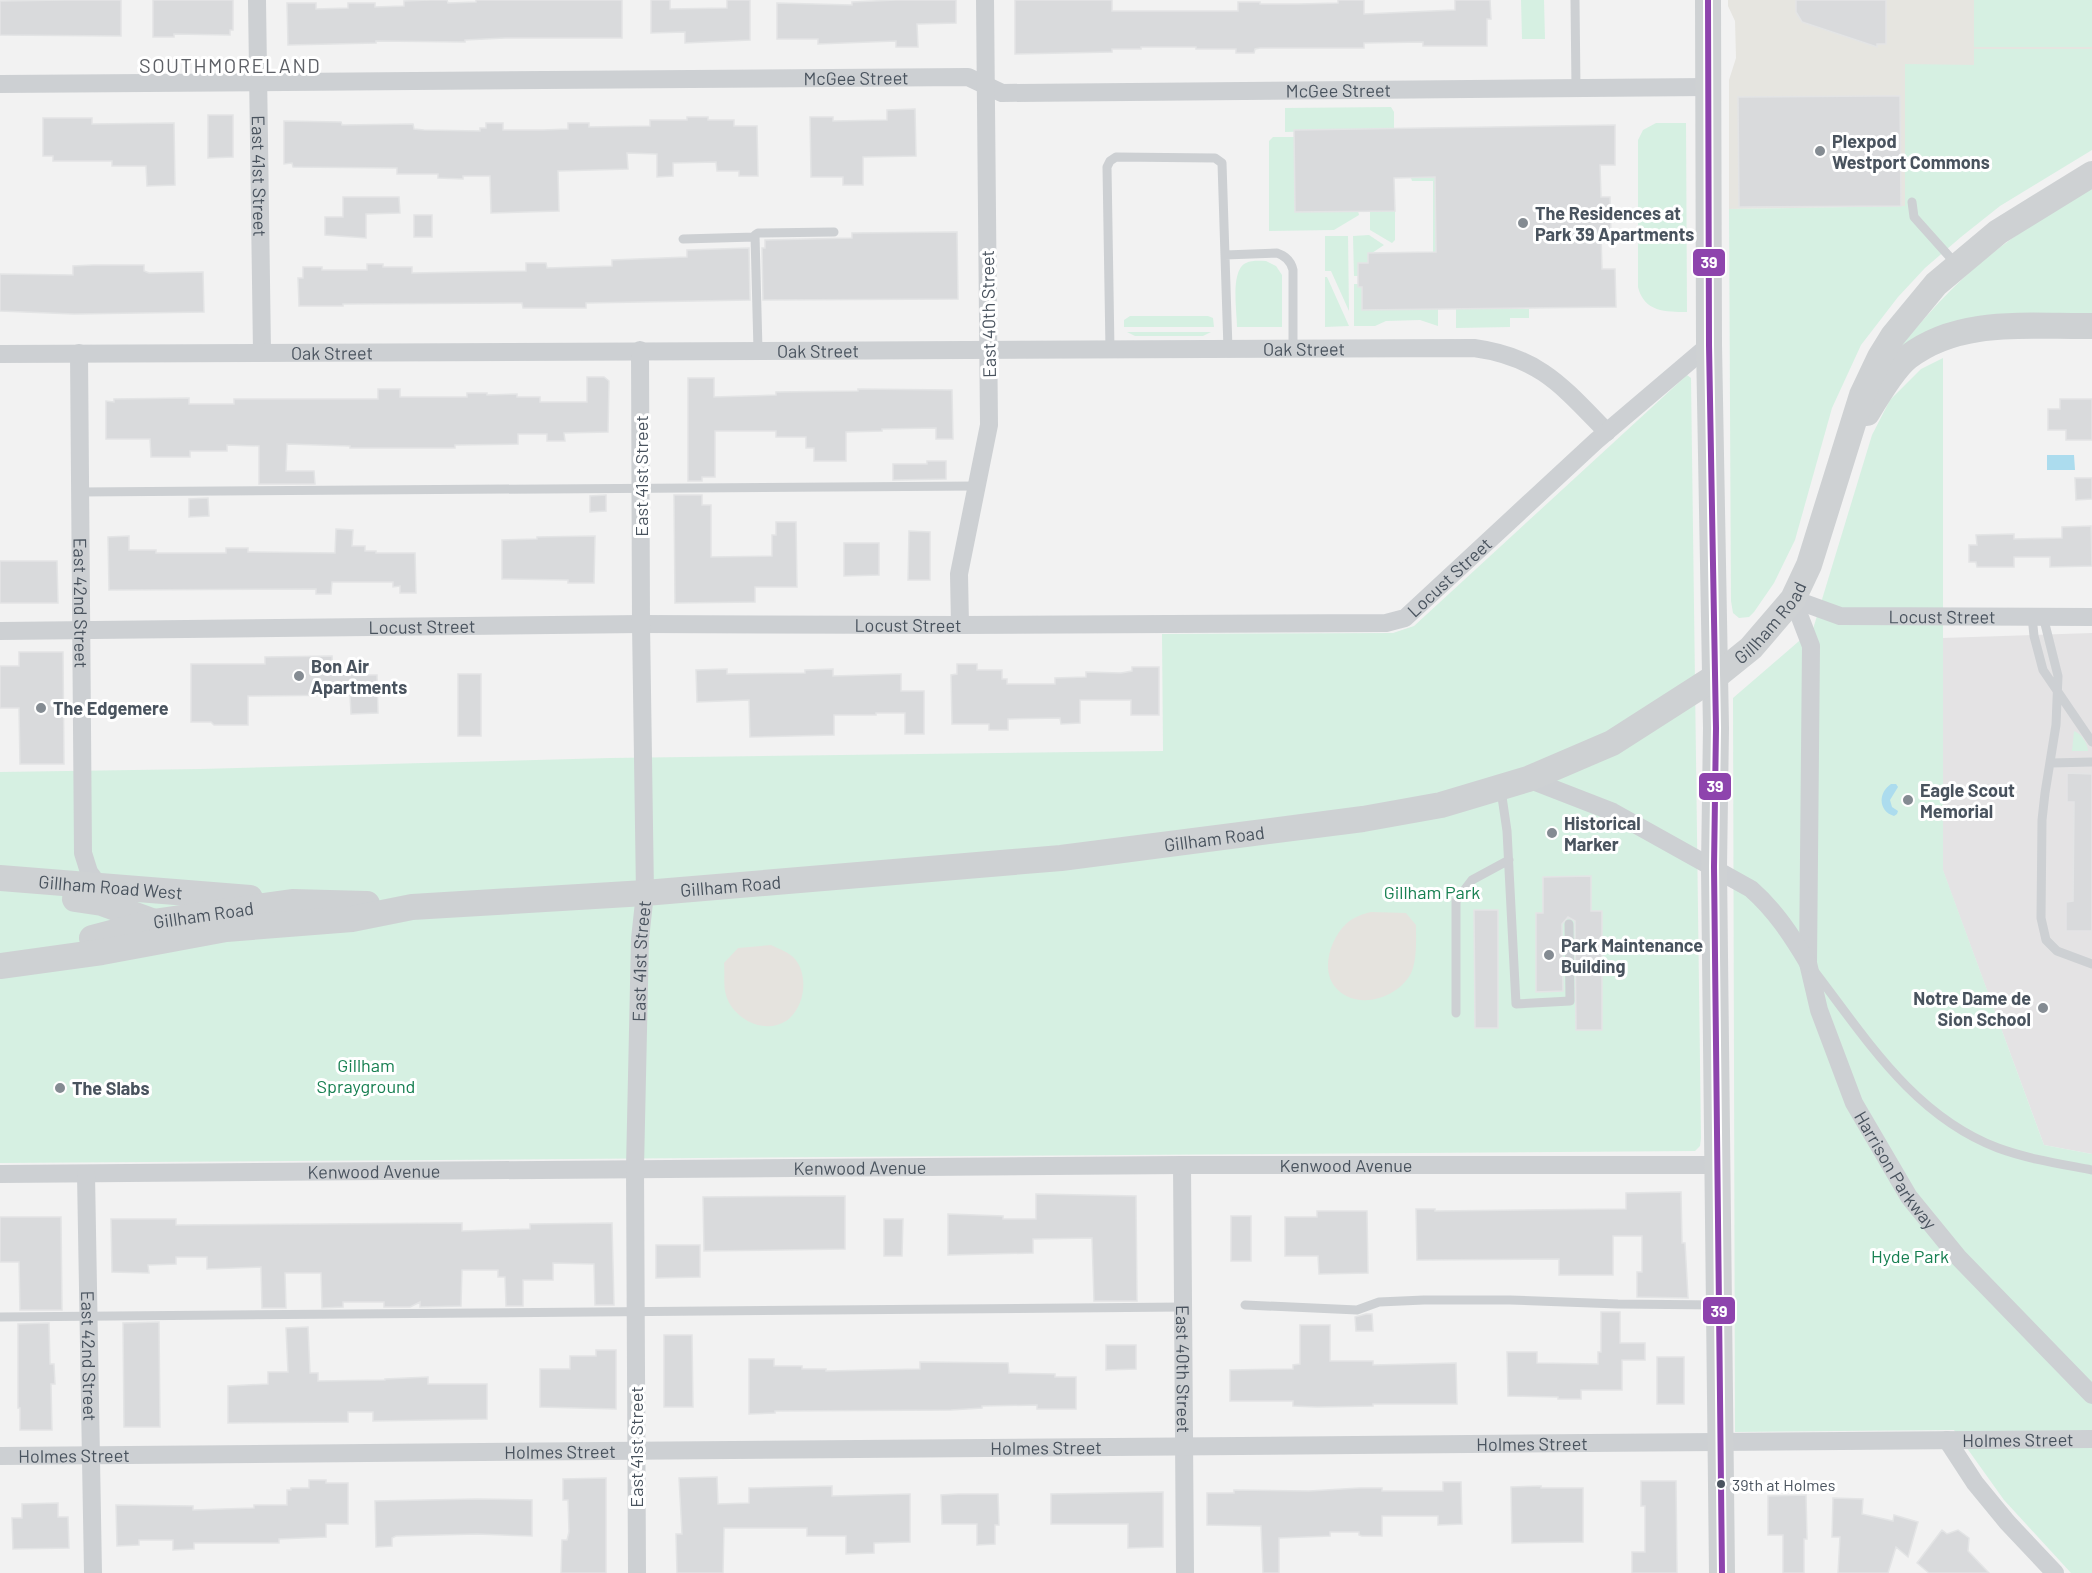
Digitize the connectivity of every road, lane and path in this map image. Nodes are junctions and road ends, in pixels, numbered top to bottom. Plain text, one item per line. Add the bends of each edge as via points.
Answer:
1 (257, 0) edge
2 (985, 0) edge
3 (1575, 0) edge
4 (1708, 0) edge
5 (258, 82) junction
6 (0, 84) edge
7 (986, 86) junction
8 (1708, 87) junction
9 (1576, 88) junction
10 (2092, 174) edge
11 (1912, 202) dead end
12 (834, 232) dead end
13 (755, 237) junction
14 (683, 239) dead end
15 (1224, 255) junction
16 (1958, 265) junction
17 (2092, 326) edge
18 (1709, 345) junction
19 (1293, 348) junction
20 (1228, 349) junction
21 (640, 350) junction
22 (758, 350) junction
23 (989, 350) junction
24 (1110, 350) junction
25 (262, 352) junction
26 (78, 353) junction
27 (0, 354) edge
28 (1607, 432) junction
29 (1847, 447) junction
30 (977, 486) junction
31 (641, 488) junction
32 (80, 492) junction
33 (1793, 598) junction
34 (2038, 616) junction
35 (2092, 616) edge
36 (641, 624) junction
37 (960, 626) junction
38 (81, 630) junction
39 (0, 631) edge
40 (1715, 677) junction
41 (2058, 690) junction
42 (2092, 742) edge
43 (2092, 762) edge
44 (2051, 763) junction
45 (1528, 779) junction
46 (1501, 787) junction
47 (83, 853) junction
48 (1509, 860) junction
49 (1714, 867) junction
50 (0, 878) edge
51 (62, 883) junction
52 (100, 887) junction
53 (0, 891) edge
54 (645, 892) junction
55 (292, 902) junction
56 (412, 907) junction
57 (153, 922) junction
58 (1569, 924) dead end
59 (226, 929) junction
60 (0, 960) edge
61 (1808, 963) junction
62 (2092, 964) edge
63 (0, 966) edge
64 (1456, 1013) dead end
65 (1182, 1165) junction
66 (1718, 1165) junction
67 (635, 1168) junction
68 (2092, 1170) edge
69 (0, 1174) edge
70 (86, 1174) junction
71 (1245, 1305) dead end
72 (1720, 1305) junction
73 (1183, 1307) junction
74 (636, 1311) junction
75 (89, 1316) junction
76 (0, 1317) edge
77 (2092, 1395) edge
78 (1947, 1440) junction
79 (2092, 1440) edge
80 (1721, 1442) junction
81 (1184, 1446) junction
82 (636, 1451) junction
83 (92, 1455) junction
84 (0, 1456) edge
85 (93, 1573) edge
86 (637, 1573) edge
87 (1185, 1573) edge
88 (1722, 1573) edge
89 (2055, 1573) edge

1 - 5 street, East 41st Street
2 - 7 street, East 40th Street
3 - 9 lane
4 - 8 main road
5 - 6 street, McGee Street
5 - 7 street, McGee Street via 968,77
5 - 25 street, East 41st Street
7 - 9 street, McGee Street via 1002,93
7 - 23 street, East 40th Street
8 - 9 street, McGee Street
8 - 18 main road
10 - 16 main road, Gillham Road via 1998,232
11 - 16 lane via 1914,217
12 - 13 lane via 758,233
13 - 14 lane
13 - 22 lane
15 - 19 lane via 1277,253 1290,262
15 - 20 lane
15 - 24 lane via 1220,159 1113,158 1107,167
16 - 29 main road, Gillham Road via 1936,284 1880,357 1862,395
17 - 29 main road, Gillham Road via 1961,330 1933,341 1906,358
18 - 28 street, Locust Street
18 - 40 main road
19 - 20 street, Oak Street
19 - 28 street, Oak Street via 1474,348 1505,354 1534,366 1567,389
20 - 24 street, Oak Street
21 - 22 street, Oak Street
21 - 25 street, Oak Street
21 - 31 street, East 41st Street
22 - 23 street, Oak Street
23 - 24 street, Oak Street
23 - 30 street, East 40th Street via 989,425
25 - 26 street, Oak Street
26 - 27 street, Oak Street
26 - 32 street, East 42nd Street
28 - 37 street, Locust Street via 1405,618 1386,623
29 - 33 main road, Gillham Road via 1809,565
30 - 31 lane
30 - 37 street, East 40th Street via 959,574
31 - 32 lane
31 - 36 street, East 41st Street
32 - 38 street, East 42nd Street
33 - 34 street, Locust Street via 1840,616
33 - 40 main road, Gillham Road via 1751,648
33 - 61 street, Harrison Parkway via 1811,646
34 - 35 street, Locust Street
34 - 41 lane via 2034,636 2043,670
36 - 37 street, Locust Street
36 - 38 street, Locust Street
36 - 54 street, East 41st Street
38 - 39 street, Locust Street
38 - 47 street, East 42nd Street
40 - 45 main road, Gillham Road via 1612,743
40 - 49 main road
41 - 42 lane
41 - 44 lane
43 - 44 lane
44 - 62 lane via 2042,820 2041,918 2046,940 2058,951
45 - 46 main road, Gillham Road
45 - 49 street, Harrison Parkway via 1613,812
46 - 48 lane
46 - 54 main road, Gillham Road via 1441,805 1363,819 1061,858
47 - 51 street
47 - 52 street, East 42nd Street via 89,872
48 - 58 lane via 1516,1004 1570,1001
48 - 64 lane via 1472,880 1456,901
49 - 61 street, Harrison Parkway via 1763,900 1786,926
49 - 66 main road
50 - 51 main road, Gillham Road West
51 - 52 main road, Gillham Road West
52 - 55 main road, Gillham Road West
53 - 57 main road, Gillham Road West via 102,903
54 - 56 main road, Gillham Road
54 - 67 street, East 41st Street via 640,939
55 - 56 main road, Gillham Road
55 - 57 main road, Gillham Road
56 - 59 main road, Gillham Road via 352,919
57 - 59 main road, Gillham Road West
57 - 60 main road, Gillham Road
59 - 63 main road, Gillham Road
61 - 68 lane via 1885,1065 1941,1118 1998,1148
61 - 77 street, Harrison Parkway via 1819,1010 1854,1103 1909,1197 1958,1257
65 - 66 street, Kenwood Avenue
65 - 67 street, Kenwood Avenue
65 - 73 street, East 40th Street
66 - 72 main road
67 - 70 street, Kenwood Avenue
67 - 74 street, East 41st Street
69 - 70 street, Kenwood Avenue
70 - 75 street, East 42nd Street
71 - 72 lane via 1357,1310 1379,1302 1424,1300
72 - 80 main road
73 - 74 lane
73 - 81 street, East 40th Street
74 - 75 lane
74 - 82 street, East 41st Street
75 - 76 lane
75 - 83 street, East 42nd Street
78 - 79 street, Holmes Street
78 - 80 street, Holmes Street
78 - 89 street via 1975,1483
80 - 81 street, Holmes Street
80 - 88 main road
81 - 82 street, Holmes Street
81 - 87 street, East 40th Street
82 - 83 street, Holmes Street
82 - 86 street, East 41st Street
83 - 84 street, Holmes Street
83 - 85 street, East 42nd Street

